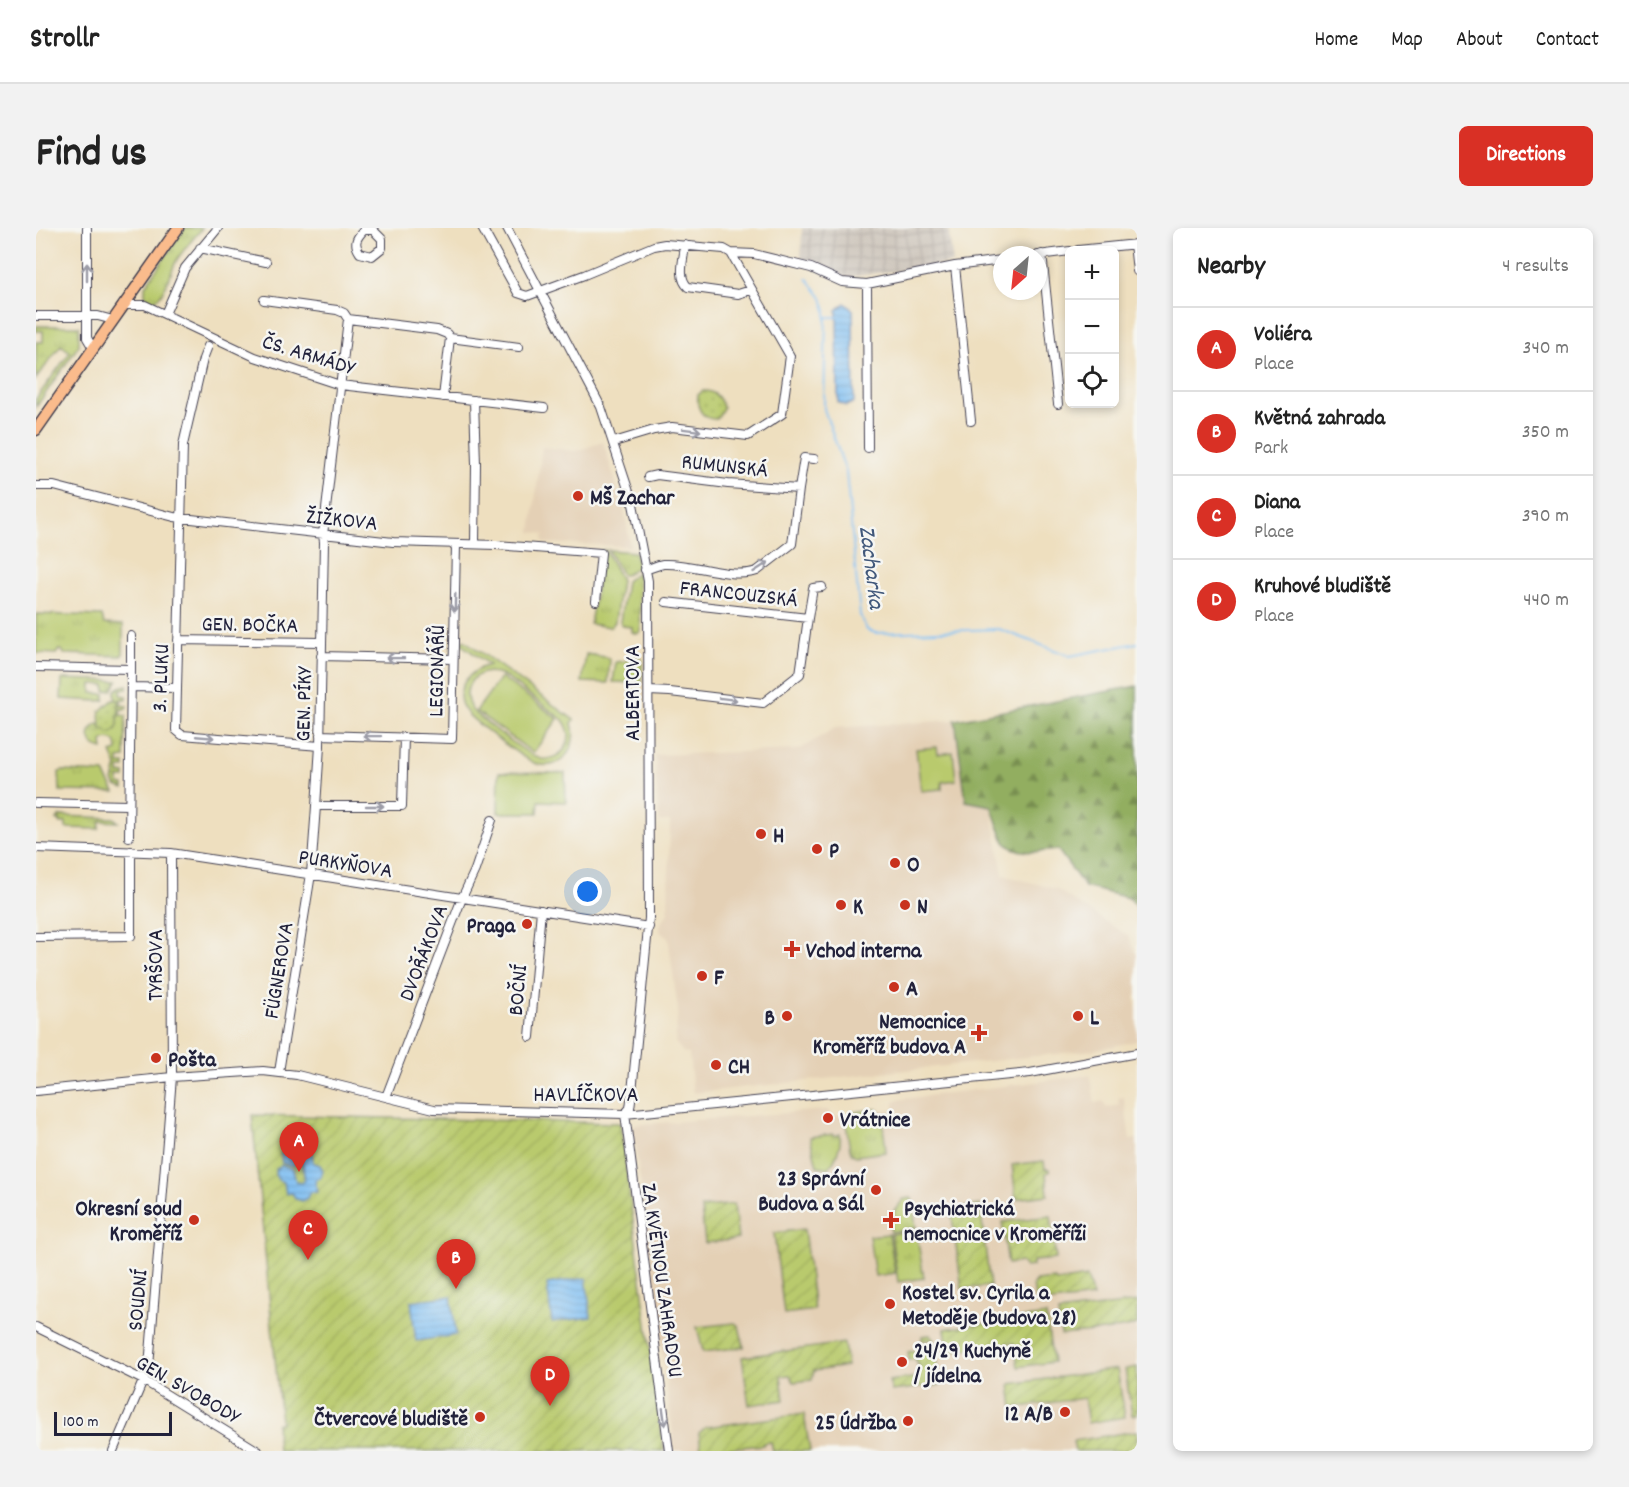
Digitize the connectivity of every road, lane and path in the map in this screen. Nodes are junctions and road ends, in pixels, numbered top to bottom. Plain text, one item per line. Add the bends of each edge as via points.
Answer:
1 (87, 228) edge
2 (178, 228) edge
3 (218, 228) edge
4 (482, 228) edge
5 (507, 228) edge
6 (1136, 244) edge
7 (685, 245) junction
8 (1117, 246) edge
9 (200, 248) junction
10 (1065, 252) edge
11 (731, 253) junction
12 (1047, 254) edge
13 (993, 261) edge
14 (266, 262) dead end
15 (955, 266) junction
16 (1137, 271) edge
17 (139, 282) junction
18 (867, 284) junction
19 (751, 290) junction
20 (541, 291) junction
21 (264, 300) dead end
22 (1045, 300) edge
23 (123, 305) junction
24 (145, 305) junction
25 (165, 314) junction
26 (36, 316) edge
27 (87, 316) junction
28 (348, 319) junction
29 (113, 320) junction
30 (450, 338) junction
31 (208, 346) dead end
32 (519, 347) dead end
33 (93, 348) junction
34 (340, 385) junction
35 (443, 397) junction
36 (474, 400) junction
37 (1058, 404) dead end
38 (544, 408) dead end
39 (971, 421) dead end
40 (36, 430) edge
41 (614, 442) junction
42 (868, 448) dead end
43 (814, 459) dead end
44 (648, 477) dead end
45 (36, 486) edge
46 (799, 489) junction
47 (180, 517) junction
48 (323, 535) junction
49 (475, 544) junction
50 (456, 545) junction
51 (645, 570) junction
52 (822, 587) dead end
53 (596, 602) dead end
54 (666, 602) dead end
55 (808, 618) junction
56 (131, 636) dead end
57 (178, 640) junction
58 (321, 642) junction
59 (321, 656) junction
60 (453, 659) junction
61 (36, 667) edge
62 (131, 669) junction
63 (131, 687) junction
64 (176, 688) junction
65 (649, 691) junction
66 (320, 735) junction
67 (404, 737) junction
68 (320, 746) junction
69 (36, 803) edge
70 (128, 805) junction
71 (316, 806) junction
72 (492, 820) dead end
73 (129, 837) dead end
74 (36, 848) edge
75 (131, 851) junction
76 (171, 853) junction
77 (311, 874) junction
78 (462, 898) junction
79 (541, 910) junction
80 (649, 927) junction
81 (36, 938) edge
82 (530, 1037) dead end
83 (1137, 1053) edge
84 (279, 1072) junction
85 (172, 1077) junction
86 (36, 1091) edge
87 (386, 1097) junction
88 (625, 1114) junction
89 (36, 1327) edge
90 (143, 1380) junction
91 (113, 1451) edge
92 (258, 1451) edge
93 (669, 1451) edge

27 -> 1 street
2 - 17 main road
3 - 9 street
4 - 20 street via 518,292 527,296
5 - 20 street, ALBERTOVA
6 - 8 street
6 - 16 street
7 - 11 street
7 - 19 street via 682,277 688,287 738,294
7 - 20 street via 654,246
9 - 14 street
9 - 25 street via 185,268
10 - 12 street
11 - 18 street via 754,254 811,268 842,282
11 - 19 street
13 - 15 street
15 - 18 street
15 - 39 street
17 - 23 main road
17 - 24 street via 138,292
18 - 42 street
41 -> 19 street via 672,427 748,436 782,414 790,356
20 - 41 street, ALBERTOVA via 597,397
21 - 28 street via 337,310
22 - 37 street
23 - 24 street
23 - 29 main road
24 - 25 street, ČS. ARMÁDY
25 - 34 street, ČS. ARMÁDY via 255,357
26 - 27 street
27 - 29 street
27 - 33 street via 87,338
28 - 30 street via 437,330
28 - 34 street, GEN. PÍKY
29 - 33 main road
30 - 32 street
30 - 35 street
31 - 47 street, 3. PLUKU via 183,445
33 - 40 main road
34 - 35 street, ČS. ARMÁDY
34 - 48 street, GEN. PÍKY
35 - 36 street, ČS. ARMÁDY
36 - 38 street, ČS. ARMÁDY
36 - 49 street
41 - 51 street, ALBERTOVA via 633,504
43 - 46 street, RUMUNSKÁ via 804,458
44 - 46 street, RUMUNSKÁ
45 - 47 street, ŽIŽKOVA via 54,486
51 -> 46 street, RUMUNSKÁ via 663,564 735,573 757,571 792,544
47 - 48 street, ŽIŽKOVA
47 - 57 street, 3. PLUKU
48 - 50 street, ŽIŽKOVA
48 - 58 street, GEN. PÍKY
49 - 50 street, ŽIŽKOVA
49 - 53 street, ŽIŽKOVA via 601,554
50 -> 60 street, LEGIONÁŘŮ
51 - 65 street, ALBERTOVA
52 - 55 street, FRANCOUZSKÁ via 813,588
54 - 55 street, FRANCOUZSKÁ
65 -> 55 street, FRANCOUZSKÁ via 763,703 800,674
56 - 62 street
57 - 58 street, GEN. BOČKA
57 - 64 street, 3. PLUKU
58 - 59 street, GEN. PÍKY
60 -> 59 street
59 - 66 street, GEN. PÍKY
60 - 67 street, LEGIONÁŘŮ via 452,739
61 - 62 street
62 - 63 street
63 - 64 street
63 - 70 street
64 -> 68 street, 3. PLUKU via 175,728 179,734
65 - 80 street, ALBERTOVA
67 -> 66 street, LEGIONÁŘŮ
66 - 68 street, GEN. PÍKY
71 -> 67 street via 402,806
68 - 71 street, GEN. PÍKY
69 - 70 street
70 - 73 street
71 - 77 street, GEN. PÍKY
72 - 78 street, DVOŘÁKOVA
74 - 75 street, PURKYŇOVA
75 - 76 street, PURKYŇOVA
75 - 81 street via 131,936
76 - 77 street, PURKYŇOVA
76 - 85 street, TYRŠOVA
77 - 78 street, PURKYŇOVA
77 - 84 street, FÜGNEROVA
78 - 79 street, PURKYŇOVA
78 - 87 street, DVOŘÁKOVA
79 - 80 street, PURKYŇOVA
79 - 82 street, BOČNÍ
80 - 88 street, ALBERTOVA via 630,1108
83 - 88 street, HAVLÍČKOVA via 1030,1073
84 - 85 street, HAVLÍČKOVA
84 - 87 street, HAVLÍČKOVA
85 - 86 street, HAVLÍČKOVA
85 - 90 street, SOUDNÍ via 149,1367
87 - 88 street, HAVLÍČKOVA via 434,1109
88 -> 93 street, ZA KVĚTNOU ZAHRADOU
89 - 90 street, GEN. SVOBODY
90 - 91 street, SOUDNÍ
90 - 92 street, GEN. SVOBODY

